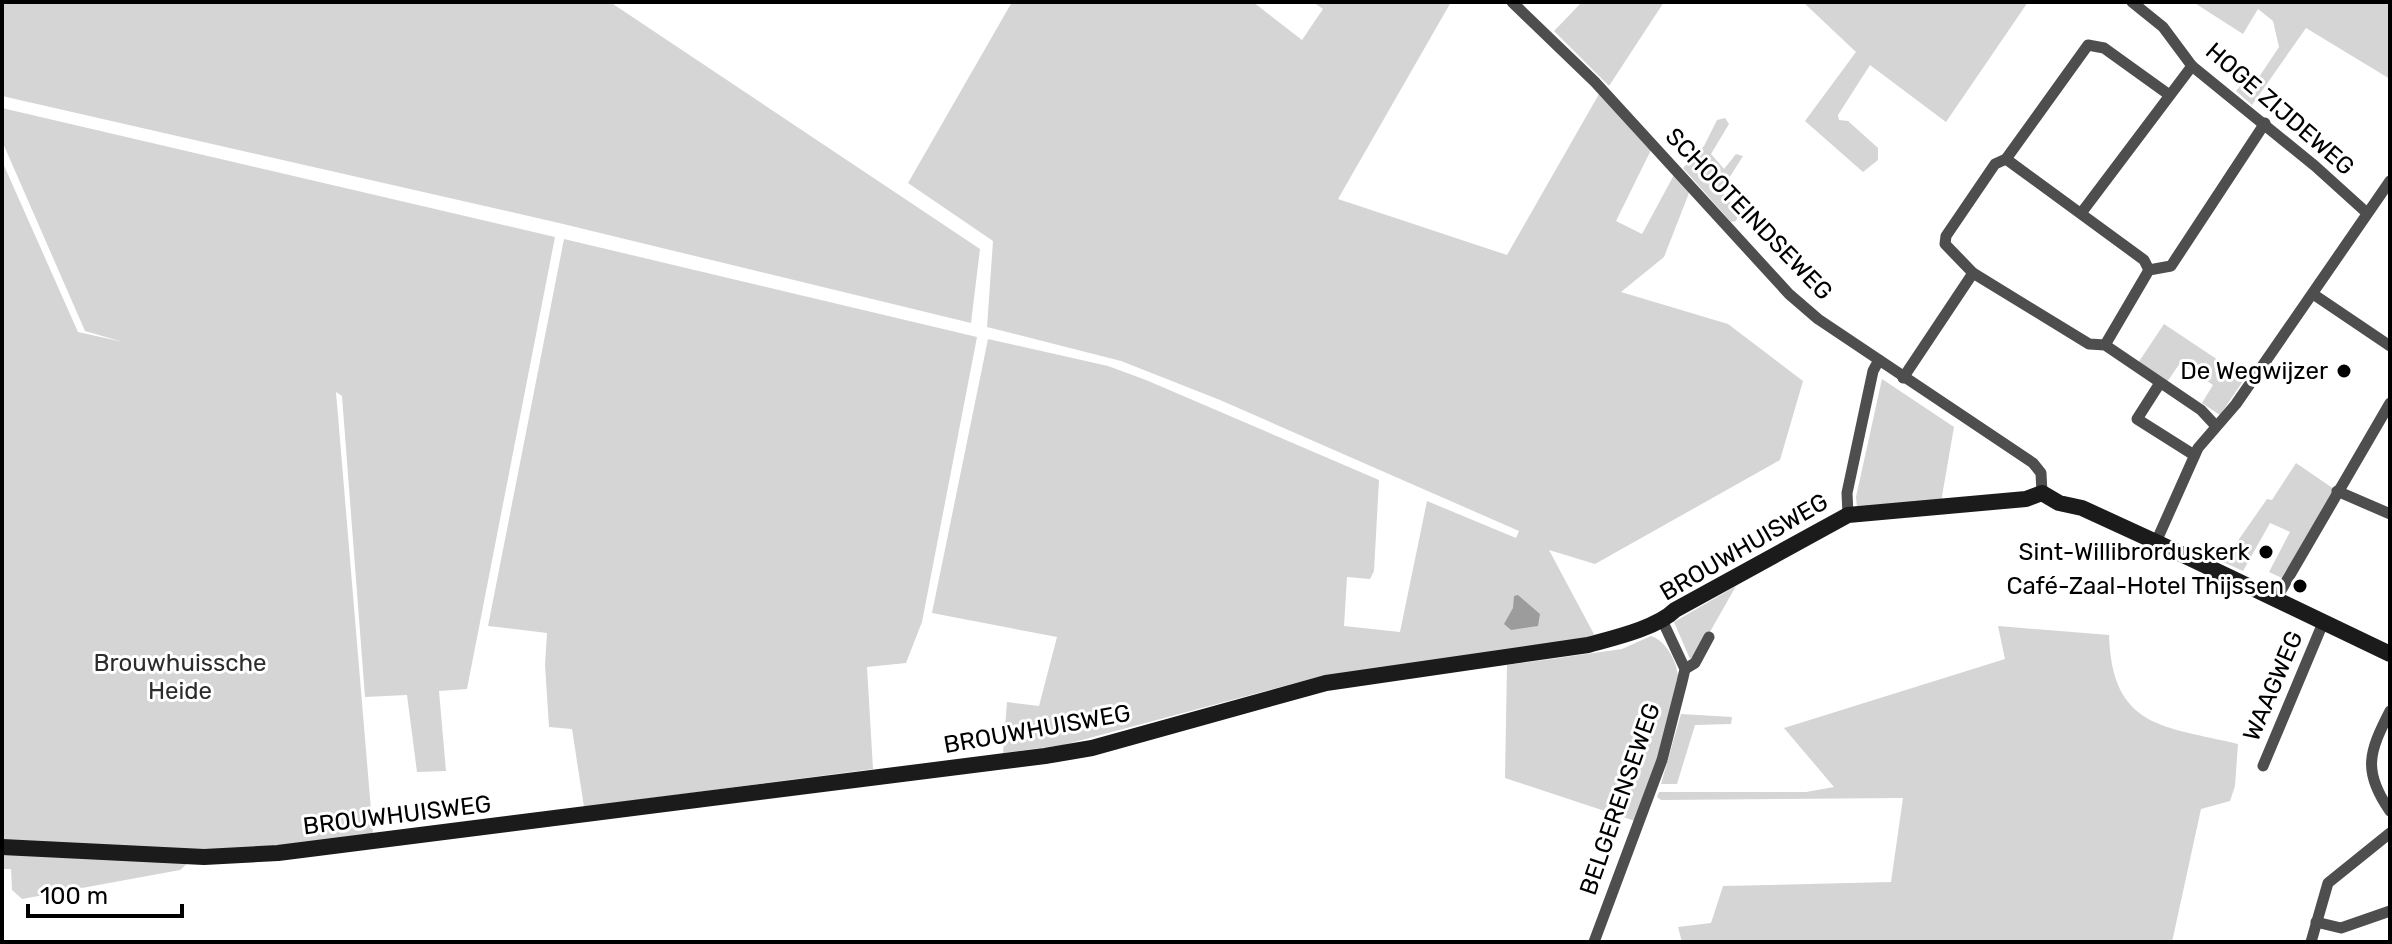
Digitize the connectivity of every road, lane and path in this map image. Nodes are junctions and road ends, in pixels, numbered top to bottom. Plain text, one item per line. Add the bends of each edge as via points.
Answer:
1 (1512, 2) edge
2 (2132, 2) edge
3 (2192, 66) junction
4 (2168, 94) junction
5 (2265, 123) junction
6 (2006, 159) junction
7 (2390, 181) edge
8 (2082, 212) junction
9 (2367, 213) junction
10 (2149, 270) junction
11 (1973, 273) junction
12 (2313, 294) junction
13 (2105, 345) junction
14 (2390, 346) edge
15 (1879, 360) junction
16 (1903, 378) junction
17 (2160, 383) junction
18 (2390, 403) edge
19 (2215, 425) junction
20 (2194, 455) junction
21 (2337, 491) junction
22 (2042, 493) junction
23 (2390, 514) edge
24 (1848, 515) junction
25 (2156, 542) junction
26 (2276, 599) junction
27 (1663, 622) junction
28 (2323, 623) junction
29 (1709, 637) dead end
30 (2390, 654) edge
31 (1685, 669) junction
32 (2390, 711) edge
33 (2263, 766) dead end
34 (2390, 811) edge
35 (2390, 833) edge
36 (2, 847) edge
37 (2390, 911) edge
38 (2316, 922) junction
39 (1594, 942) edge
40 (2311, 942) edge

1 - 15 street, SCHOOTEINDSEWEG via 1595,82 1789,294
2 - 3 street, HOGE ZIJDEWEG via 2163,27
3 - 4 street
3 - 5 street, HOGE ZIJDEWEG
4 - 6 street via 2104,48 2088,45
4 - 8 street
5 - 9 street, HOGE ZIJDEWEG
5 - 10 street via 2171,266
6 - 8 street
6 - 11 street via 1995,164 1946,236 1945,244
7 - 9 street
8 - 10 street via 2144,260
9 - 12 street
10 - 13 street
11 - 13 street via 2089,344
11 - 16 street
12 - 14 street
12 - 19 street via 2236,404
13 - 17 street
15 - 16 street, SCHOOTEINDSEWEG
15 - 24 street via 1847,493
16 - 22 street, SCHOOTEINDSEWEG via 2033,463 2041,473
17 - 19 street
17 - 20 street via 2137,419
18 - 21 street
19 - 20 street
20 - 25 street
21 - 23 street
21 - 26 street
22 - 24 street, BROUWHUISWEG via 2026,499
22 - 25 street
24 - 27 street, BROUWHUISWEG via 1688,602
25 - 26 street
26 - 28 street
27 - 31 street
27 - 36 street, BROUWHUISWEG via 1588,645 1326,683 1092,748 1006,763 278,853 204,857
28 - 30 street
28 - 33 street, WAAGWEG
29 - 31 street, BELGERENSEWEG via 1695,663
31 - 39 street, BELGERENSEWEG via 1662,760
32 - 34 street via 2371,759 2373,783
35 - 38 street via 2328,883
37 - 38 street via 2341,928
38 - 40 street

